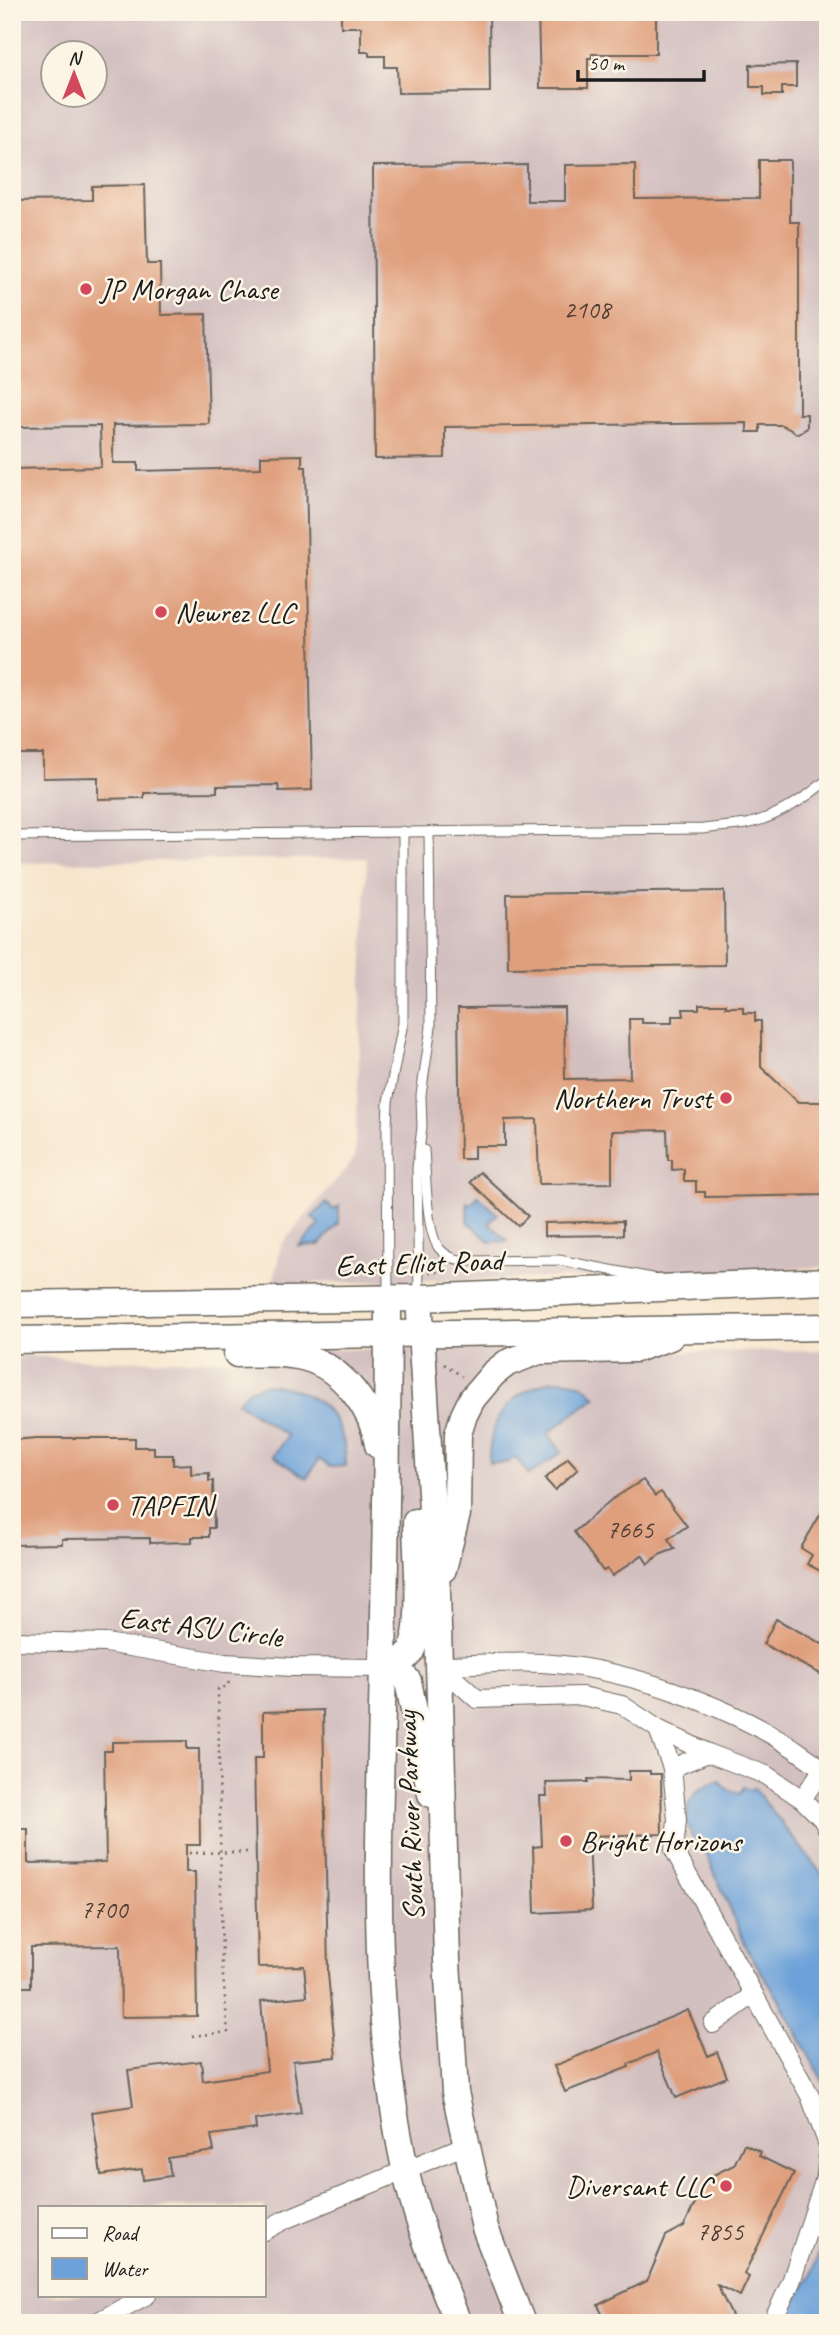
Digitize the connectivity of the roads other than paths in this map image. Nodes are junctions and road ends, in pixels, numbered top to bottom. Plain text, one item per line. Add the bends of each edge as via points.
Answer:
1 (828, 779) edge
2 (402, 831) junction
3 (429, 832) junction
4 (12, 836) edge
5 (422, 1128) junction
6 (828, 1281) edge
7 (688, 1286) junction
8 (388, 1298) junction
9 (419, 1298) junction
10 (12, 1304) edge
11 (828, 1327) edge
12 (693, 1329) junction
13 (388, 1334) junction
14 (421, 1334) junction
15 (66, 1339) junction
16 (12, 1340) edge
17 (427, 1439) junction
18 (385, 1513) junction
19 (437, 1591) junction
20 (12, 1641) edge
21 (439, 1665) junction
22 (383, 1668) junction
23 (658, 1729) junction
24 (708, 1753) junction
25 (672, 1768) junction
26 (825, 1771) edge
27 (802, 1800) junction
28 (828, 1830) edge
29 (443, 1843) junction
30 (754, 1994) junction
31 (713, 2024) dead end
32 (466, 2145) junction
33 (828, 2145) edge
34 (828, 2154) edge
35 (405, 2171) junction
36 (266, 2230) edge
37 (145, 2296) edge
38 (95, 2323) edge
39 (458, 2323) edge
40 (522, 2323) edge
41 (772, 2323) edge

1 - 3 lane via 796,803 748,823 703,829
2 - 3 lane
2 - 4 lane
2 - 8 lane via 403,1023 388,1102
3 - 5 lane via 431,1027 421,1095
5 - 7 lane via 429,1222 438,1248 446,1255 469,1261 559,1260
5 - 9 lane via 417,1168
6 - 7 street, East Elliot Road
7 - 9 street, East Elliot Road
8 - 9 street, East Elliot Road
8 - 10 street, East Elliot Road
8 - 13 street, South River Parkway
9 - 14 street, South River Parkway
11 - 12 street
12 - 14 street
12 - 19 street via 635,1349 539,1351 507,1363 493,1374 472,1399 458,1434 457,1514
13 - 14 street
13 - 15 street
13 - 18 street, South River Parkway
14 - 17 street, South River Parkway
15 - 16 street
15 - 18 street via 116,1355 295,1355 329,1366 362,1402 376,1429
17 - 19 street, South River Parkway
17 - 22 street via 415,1502 416,1631 406,1657
18 - 22 street, South River Parkway
19 - 21 street, South River Parkway
20 - 22 street, East ASU Circle via 106,1643 234,1663
21 - 23 street via 477,1699 582,1696 622,1705
21 - 26 street via 540,1663 636,1678 705,1703 779,1739
21 - 29 street, South River Parkway
22 - 29 street via 403,1674 408,1681
22 - 35 street, South River Parkway via 380,1968 394,2111
23 - 24 street
23 - 25 street
24 - 25 street
24 - 27 street via 766,1775
25 - 30 street via 677,1820 674,1850
26 - 27 street
27 - 28 street
29 - 32 street, South River Parkway via 455,2092
30 - 31 street
30 - 33 street via 810,2096
32 - 35 street
32 - 40 street, South River Parkway via 485,2228
34 - 41 street via 826,2175 791,2282
35 - 36 street
35 - 39 street, South River Parkway
37 - 38 street

